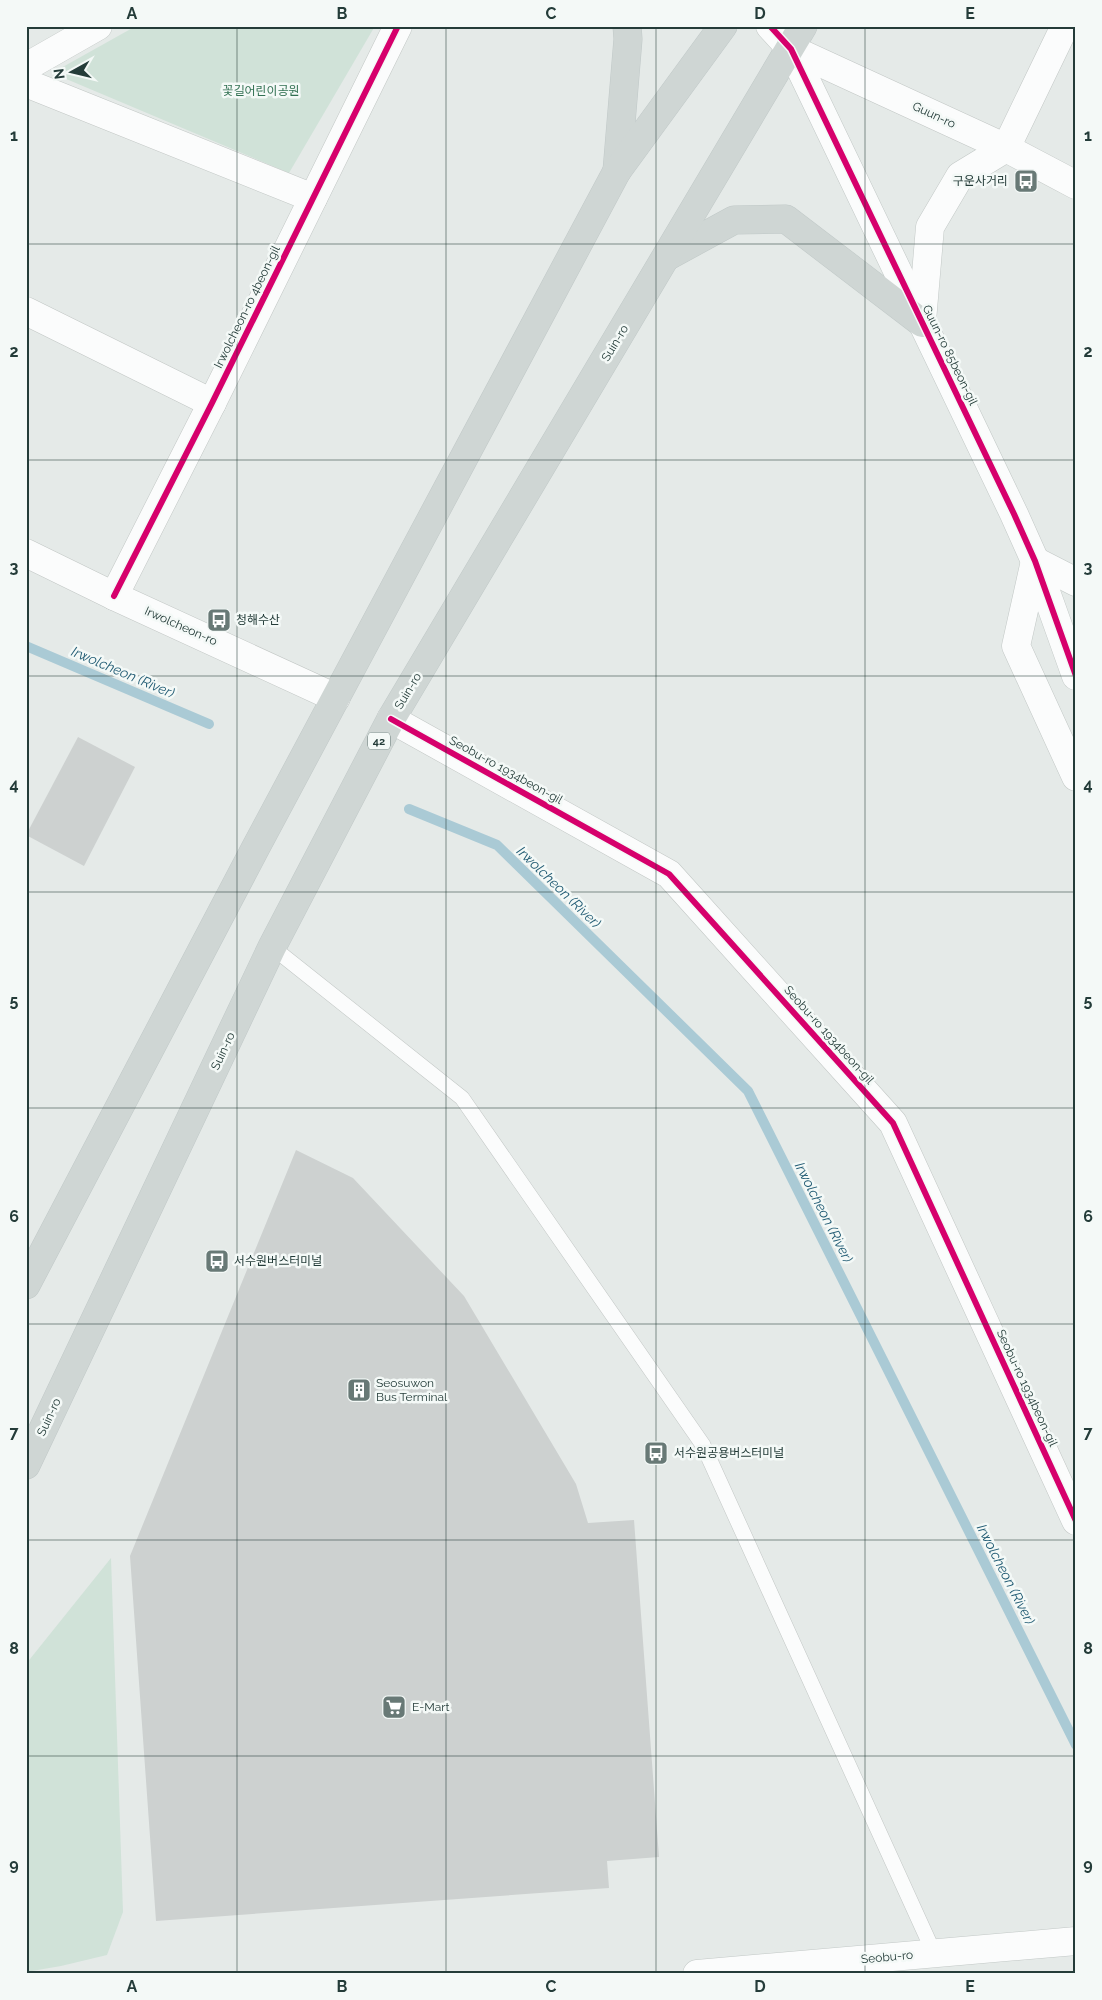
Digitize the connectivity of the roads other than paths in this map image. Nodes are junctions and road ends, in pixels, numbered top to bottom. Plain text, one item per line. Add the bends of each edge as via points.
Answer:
1 (98, 26) edge
2 (398, 26) edge
3 (627, 26) edge
4 (723, 26) edge
5 (770, 26) edge
6 (1065, 26) edge
7 (797, 38) edge
8 (26, 67) edge
9 (26, 83) edge
10 (1006, 148) junction
11 (617, 171) junction
12 (1076, 185) edge
13 (313, 198) junction
14 (667, 257) junction
15 (26, 311) edge
16 (922, 323) junction
17 (212, 403) junction
18 (26, 553) edge
19 (1035, 561) junction
20 (1076, 582) edge
21 (114, 596) junction
22 (1076, 626) edge
23 (1076, 676) edge
24 (336, 698) junction
25 (391, 719) junction
26 (1076, 777) edge
27 (272, 946) junction
28 (26, 1285) edge
29 (26, 1465) edge
30 (1076, 1521) edge
31 (1076, 1941) edge
32 (934, 1953) junction
33 (697, 1974) edge

1 - 8 street
2 - 13 street, Irwolcheon-ro 4beon-gil
3 - 11 main road
4 - 11 main road
5 - 7 street
6 - 10 street
7 - 10 street, Guun-ro
7 - 14 main road, Suin-ro / 42
7 - 16 street, Guun-ro 85beon-gil
9 - 13 street
10 - 12 street, Guun-ro
10 - 16 street via 960,176 930,226
11 - 24 main road
13 - 17 street, Irwolcheon-ro 4beon-gil
14 - 16 main road via 734,220 786,219
14 - 25 main road, Suin-ro / 42
15 - 17 street
16 - 19 street, Guun-ro 85beon-gil
17 - 21 street, Irwolcheon-ro 4beon-gil
18 - 21 street, Irwolcheon-ro
19 - 20 street
19 - 22 street, Guun-ro 85beon-gil
19 - 23 street, Guun-ro 85beon-gil
19 - 26 street via 1016,646
21 - 24 street, Irwolcheon-ro
24 - 28 main road
25 - 27 main road, Suin-ro / 42
25 - 30 street, Seobu-ro 1934beon-gil via 669,874 894,1124
27 - 29 main road, Suin-ro / 42
27 - 32 lane via 462,1098 703,1445
31 - 32 street, Seobu-ro
32 - 33 street, Seobu-ro

